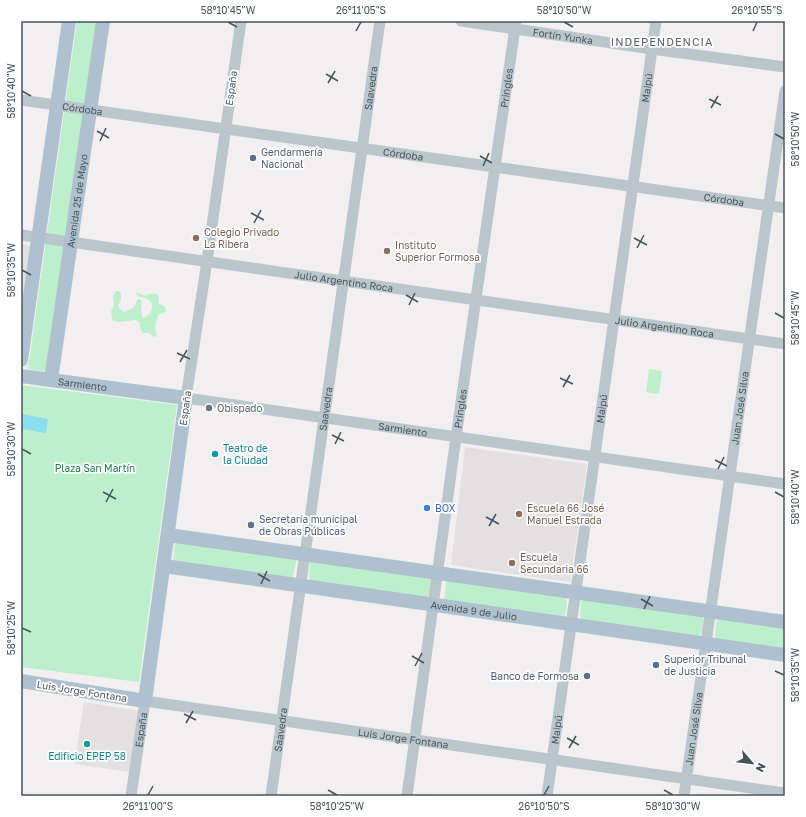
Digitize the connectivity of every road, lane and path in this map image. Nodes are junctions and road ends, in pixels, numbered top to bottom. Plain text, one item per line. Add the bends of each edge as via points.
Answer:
1 (69, 21) edge
2 (103, 21) edge
3 (241, 21) edge
4 (380, 21) edge
5 (461, 21) edge
6 (656, 21) edge
7 (516, 25) edge
8 (652, 49) junction
9 (785, 67) edge
10 (785, 91) edge
11 (21, 100) edge
12 (56, 105) junction
13 (90, 110) junction
14 (226, 129) junction
15 (362, 149) junction
16 (495, 167) junction
17 (633, 186) junction
18 (769, 205) junction
19 (785, 208) edge
20 (21, 235) edge
21 (38, 237) junction
22 (71, 242) junction
23 (207, 261) junction
24 (344, 281) junction
25 (476, 300) junction
26 (614, 319) junction
27 (750, 339) junction
28 (785, 344) edge
29 (21, 360) edge
30 (21, 376) edge
31 (51, 380) junction
32 (186, 398) junction
33 (325, 419) junction
34 (456, 437) junction
35 (595, 457) junction
36 (730, 476) junction
37 (785, 484) edge
38 (168, 535) junction
39 (305, 554) junction
40 (164, 566) junction
41 (438, 573) junction
42 (301, 586) junction
43 (575, 593) junction
44 (434, 604) junction
45 (711, 612) junction
46 (785, 622) edge
47 (571, 623) junction
48 (706, 644) junction
49 (785, 655) edge
50 (21, 681) edge
51 (145, 701) junction
52 (282, 721) junction
53 (415, 739) junction
54 (552, 759) junction
55 (687, 778) junction
56 (785, 793) edge
57 (131, 796) edge
58 (271, 796) edge
59 (407, 796) edge
60 (547, 796) edge
61 (684, 796) edge

1 - 12 main road
2 - 13 main road, Avenida 25 de Mayo
3 - 14 street, España
4 - 15 street, Saavedra
5 - 7 street, Fortín Yunka
6 - 8 street, Maipú
7 - 8 street, Fortín Yunka
7 - 16 street, Pringles
8 - 9 street, Fortín Yunka
8 - 17 street, Maipú
10 - 18 street, Juan José Silva
11 - 12 street, Córdoba
12 - 13 street, Córdoba
12 - 21 main road
13 - 14 street, Córdoba
13 - 22 main road, Avenida 25 de Mayo
14 - 15 street, Córdoba
14 - 23 street, España
15 - 16 street, Córdoba
15 - 24 street, Saavedra
16 - 17 street, Córdoba
16 - 25 street, Pringles
17 - 18 street, Córdoba
17 - 26 street, Maipú
18 - 19 street, Córdoba
18 - 27 street, Juan José Silva
20 - 21 street, Julio Argentino Roca
21 - 22 street, Julio Argentino Roca
21 - 29 main road
22 - 23 street, Julio Argentino Roca
22 - 31 main road, Avenida 25 de Mayo
23 - 24 street, Julio Argentino Roca
23 - 32 street, España
24 - 25 street, Julio Argentino Roca
24 - 33 street, Saavedra
25 - 26 street, Julio Argentino Roca
25 - 34 street, Pringles
26 - 27 street, Julio Argentino Roca
26 - 35 street, Maipú
27 - 28 street, Julio Argentino Roca
27 - 36 street, Juan José Silva
30 - 31 main road, Sarmiento
31 - 32 main road, Sarmiento
32 - 33 street, Sarmiento
32 - 38 main road, España
33 - 34 street, Sarmiento
33 - 39 street, Saavedra
34 - 35 street, Sarmiento
34 - 41 street, Pringles
35 - 36 street, Sarmiento
35 - 43 street, Maipú
36 - 37 street, Sarmiento
36 - 45 street, Juan José Silva
38 - 39 main road
38 - 40 main road, España
39 - 41 main road
39 - 42 street, Saavedra
40 - 42 main road, Avenida 9 de Julio
40 - 51 main road, España
41 - 43 main road
41 - 44 street, Pringles
42 - 44 main road, Avenida 9 de Julio
42 - 52 street, Saavedra
43 - 45 main road
43 - 47 street, Maipú
44 - 47 main road, Avenida 9 de Julio
44 - 53 street, Pringles
45 - 46 main road
45 - 48 street, Juan José Silva
47 - 48 main road, Avenida 9 de Julio
47 - 54 street, Maipú
48 - 49 main road, Avenida 9 de Julio
48 - 55 street, Juan José Silva
50 - 51 main road, Luis Jorge Fontana
51 - 52 street, Luis Jorge Fontana
51 - 57 street, España
52 - 53 street, Luis Jorge Fontana
52 - 58 street, Saavedra
53 - 54 street, Luis Jorge Fontana
53 - 59 street, Pringles
54 - 55 street, Luis Jorge Fontana
54 - 60 street, Maipú
55 - 56 street, Luis Jorge Fontana
55 - 61 street, Juan José Silva

